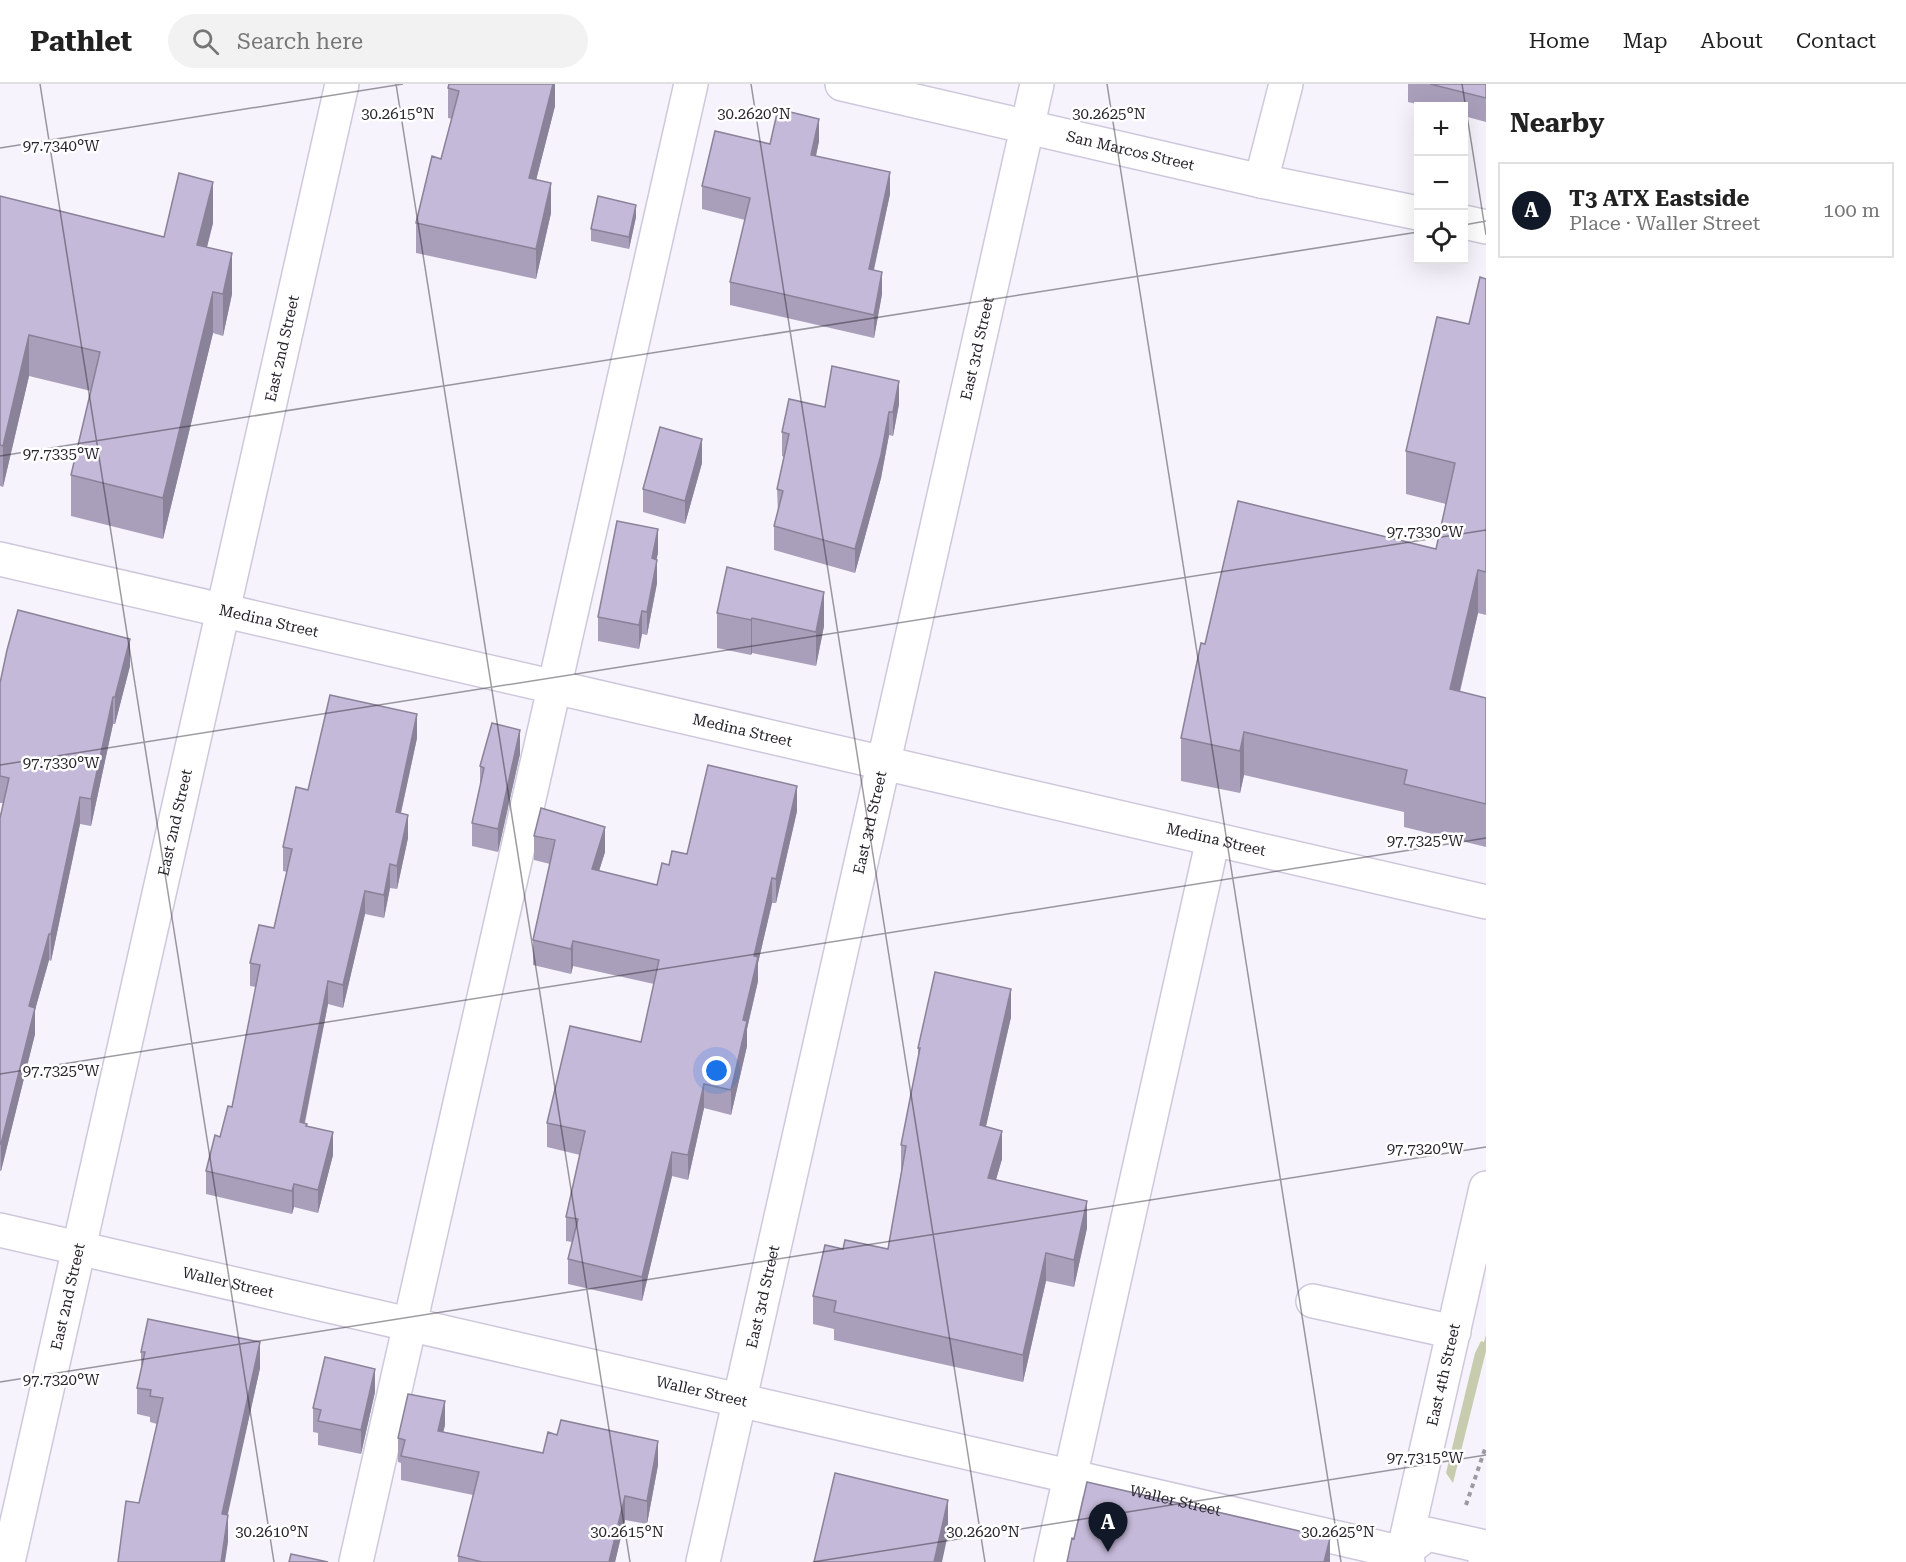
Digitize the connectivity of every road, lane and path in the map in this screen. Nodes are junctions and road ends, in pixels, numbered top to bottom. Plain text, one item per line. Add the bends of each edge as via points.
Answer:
1 (342, 84) edge
2 (691, 84) edge
3 (842, 84) edge
4 (1037, 84) edge
5 (1286, 84) edge
6 (1028, 127) junction
7 (1261, 181) junction
8 (1414, 212) edge
9 (1468, 223) edge
10 (1486, 227) edge
11 (0, 559) edge
12 (223, 610) junction
13 (555, 687) junction
14 (883, 763) junction
15 (1213, 839) junction
16 (1486, 902) edge
17 (1486, 1188) edge
18 (0, 1230) edge
19 (79, 1248) junction
20 (1313, 1301) dead end
21 (410, 1325) junction
22 (1454, 1332) junction
23 (738, 1400) junction
24 (1486, 1446) edge
25 (1070, 1476) junction
26 (1464, 1510) dead end
27 (1404, 1559) edge
28 (8, 1562) edge
29 (356, 1562) edge
30 (702, 1562) edge
31 (1051, 1562) edge
32 (1486, 1562) edge

1 - 12 street, East 2nd Street
2 - 13 street
3 - 6 street, San Marcos Street
4 - 6 street, East 3rd Street
5 - 7 street
6 - 7 street, San Marcos Street
6 - 14 street, East 3rd Street
7 - 8 street, San Marcos Street
9 - 10 street
11 - 12 street, Medina Street
12 - 13 street, Medina Street
12 - 19 street, East 2nd Street
13 - 14 street, Medina Street
13 - 21 street
14 - 15 street, Medina Street
14 - 23 street, East 3rd Street
15 - 16 street, Medina Street
15 - 25 street
17 - 22 street, East 4th Street
18 - 19 street, Waller Street
19 - 21 street, Waller Street
19 - 28 street, East 2nd Street
20 - 22 street
21 - 23 street, Waller Street
21 - 29 street
22 - 27 street, East 4th Street
23 - 25 street, Waller Street
23 - 30 street, East 3rd Street
24 - 26 path
25 - 27 street, Waller Street
25 - 31 street
27 - 32 street via 1427,1534 1481,1546

